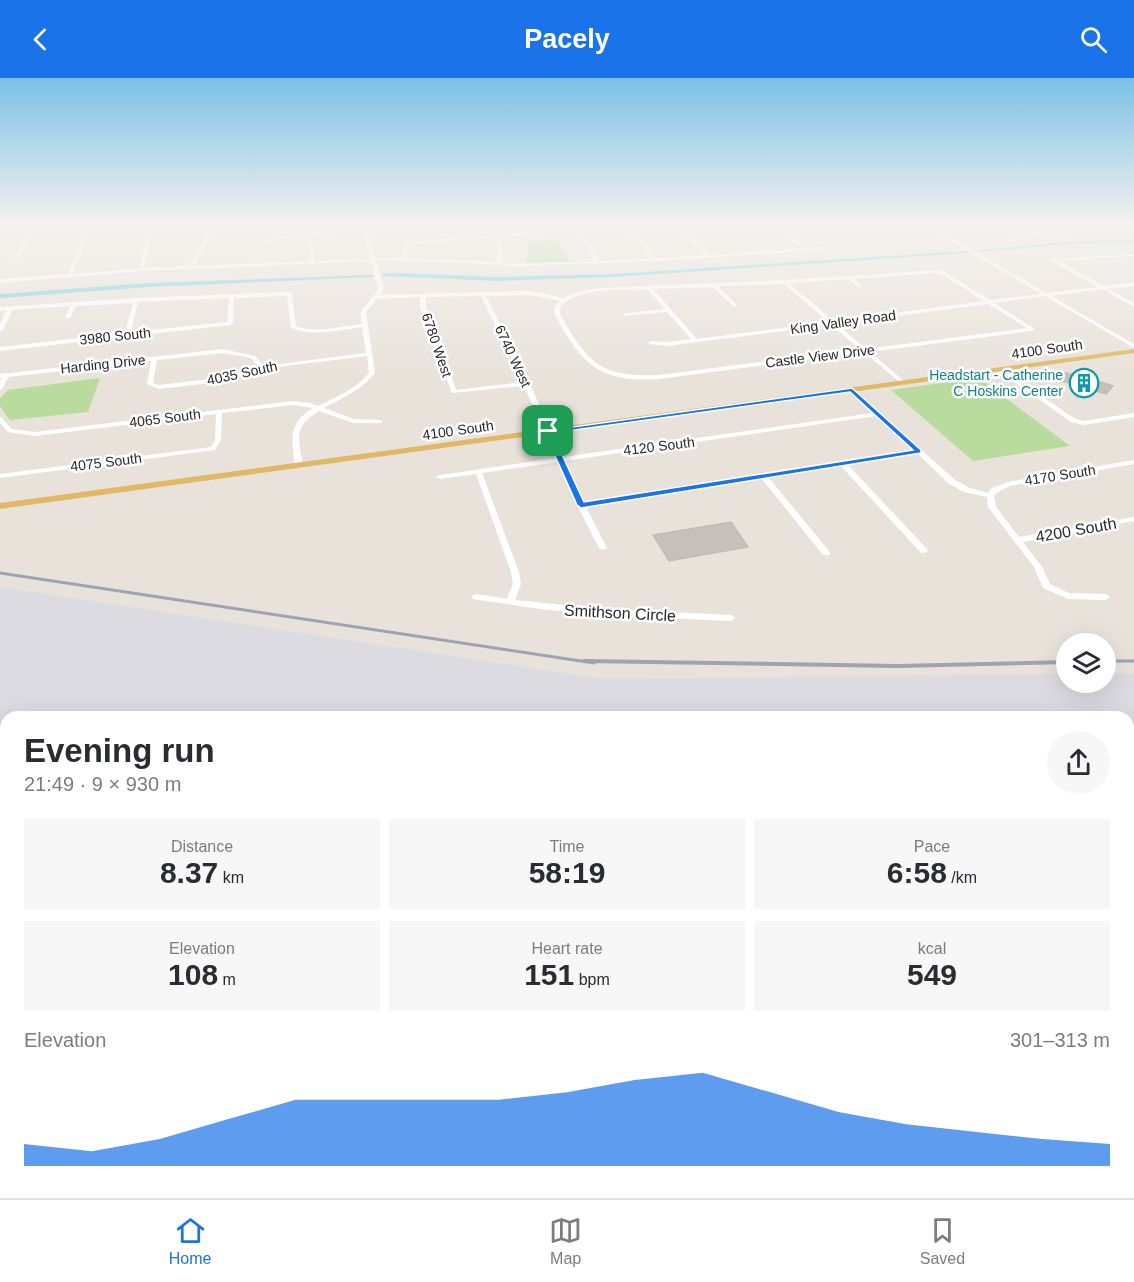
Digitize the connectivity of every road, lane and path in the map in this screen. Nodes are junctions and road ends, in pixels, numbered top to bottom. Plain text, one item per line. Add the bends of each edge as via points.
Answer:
1 (77, 276) edge
2 (377, 276) edge
3 (860, 276) edge
4 (948, 276) edge
5 (1015, 276) edge
6 (1081, 276) edge
7 (69, 277) joint
8 (849, 277) junction
9 (0, 281) edge
10 (784, 282) junction
11 (1134, 284) edge
12 (714, 285) junction
13 (859, 286) dead end
14 (649, 288) junction
15 (1102, 288) junction
16 (1046, 294) junction
17 (483, 295) junction
18 (232, 296) junction
19 (376, 297) junction
20 (423, 297) junction
21 (136, 300) junction
22 (564, 300) junction
23 (988, 301) junction
24 (74, 304) junction
25 (1134, 304) edge
26 (734, 305) dead end
27 (10, 308) junction
28 (0, 309) edge
29 (669, 310) junction
30 (626, 315) dead end
31 (68, 317) dead end
32 (834, 324) junction
33 (365, 325) junction
34 (0, 330) edge
35 (128, 334) junction
36 (695, 340) junction
37 (651, 343) dead end
38 (1134, 346) edge
39 (0, 349) edge
40 (865, 351) junction
41 (1134, 351) edge
42 (369, 354) junction
43 (154, 359) junction
44 (262, 367) junction
45 (999, 369) junction
46 (608, 373) junction
47 (3, 375) edge
48 (599, 380) dead end
49 (903, 383) junction
50 (526, 384) junction
51 (0, 388) edge
52 (852, 390) junction
53 (319, 409) junction
54 (219, 411) junction
55 (877, 414) junction
56 (1134, 415) edge
57 (0, 419) edge
58 (380, 422) dead end
59 (548, 431) junction
60 (918, 452) junction
61 (561, 459) junction
62 (1134, 462) edge
63 (842, 463) junction
64 (299, 466) junction
65 (478, 471) junction
66 (0, 476) edge
67 (764, 476) junction
68 (440, 477) dead end
69 (990, 496) junction
70 (581, 505) junction
71 (0, 506) edge
72 (1132, 521) edge
73 (1018, 540) junction
74 (603, 548) dead end
75 (924, 551) dead end
76 (826, 553) dead end
77 (476, 597) dead end
78 (1106, 597) dead end
79 (510, 602) junction
80 (731, 618) dead end

1 - 7 street
2 - 19 street via 381,288
3 - 8 street
4 - 23 street
5 - 16 street
6 - 15 street
7 - 9 street
8 - 10 street
8 - 13 street
10 - 12 street
10 - 32 street
11 - 15 street, King Valley Road
12 - 14 street
12 - 26 street
14 - 22 street via 590,291
14 - 29 street
15 - 16 street, King Valley Road
15 - 25 street
16 - 23 street, King Valley Road
16 - 38 street
17 - 20 street
17 - 22 street via 531,293
17 - 50 street, 6740 West
18 - 21 street
18 - 33 street via 289,294 293,327 298,330
18 - 35 street, 3980 South via 230,323
19 - 20 street
19 - 33 street via 363,312
20 - 50 street, 6780 West via 423,307 454,392
21 - 24 street
21 - 35 street
22 - 46 street, Castle View Drive via 557,308 558,316 588,362
23 - 32 street, King Valley Road
23 - 40 street, Castle View Drive via 1032,329
24 - 27 street
24 - 31 street
27 - 28 street
27 - 34 street
29 - 30 street
29 - 36 street
32 - 36 street, King Valley Road
32 - 40 street
33 - 42 street
35 - 39 street, 3980 South
36 - 37 street, King Valley Road
40 - 46 street, Castle View Drive via 652,378
40 - 49 street
41 - 45 main road, 4100 South
42 - 44 street, 4035 South
42 - 53 street via 372,373 368,380
43 - 44 street, Harding Drive via 223,351 253,357
43 - 44 street, 4035 South via 151,385 159,387 218,380
43 - 47 street, Harding Drive
45 - 49 main road, 4100 South
45 - 56 street via 1072,421 1084,423
46 - 48 street
47 - 51 street
49 - 52 main road, 4100 South
50 - 59 street, 6740 West
52 - 55 street
52 - 59 main road, 4100 South
53 - 54 street, 4065 South via 293,403
53 - 58 street, 4065 South via 353,421
53 - 64 street via 297,426
54 - 57 street, 4065 South via 34,435 10,431
54 - 66 street, 4075 South via 218,440 213,448
55 - 60 street
55 - 61 street, 4120 South
59 - 61 street, 6740 West
59 - 64 main road, 4100 South
60 - 63 street
60 - 69 street via 952,482
61 - 65 street, 4120 South
61 - 70 street, 6740 West
62 - 69 street, 4170 South via 1008,484 995,489
63 - 67 street
63 - 75 street
64 - 71 main road, 4100 South
65 - 68 street, 4120 South
65 - 79 street via 515,572 517,584
67 - 70 street
67 - 76 street
69 - 73 street via 992,507
70 - 74 street, 6740 West
72 - 73 street, 4200 South
73 - 78 street via 1049,588 1068,596
77 - 79 street, Smithson Circle
79 - 80 street, Smithson Circle via 613,614

